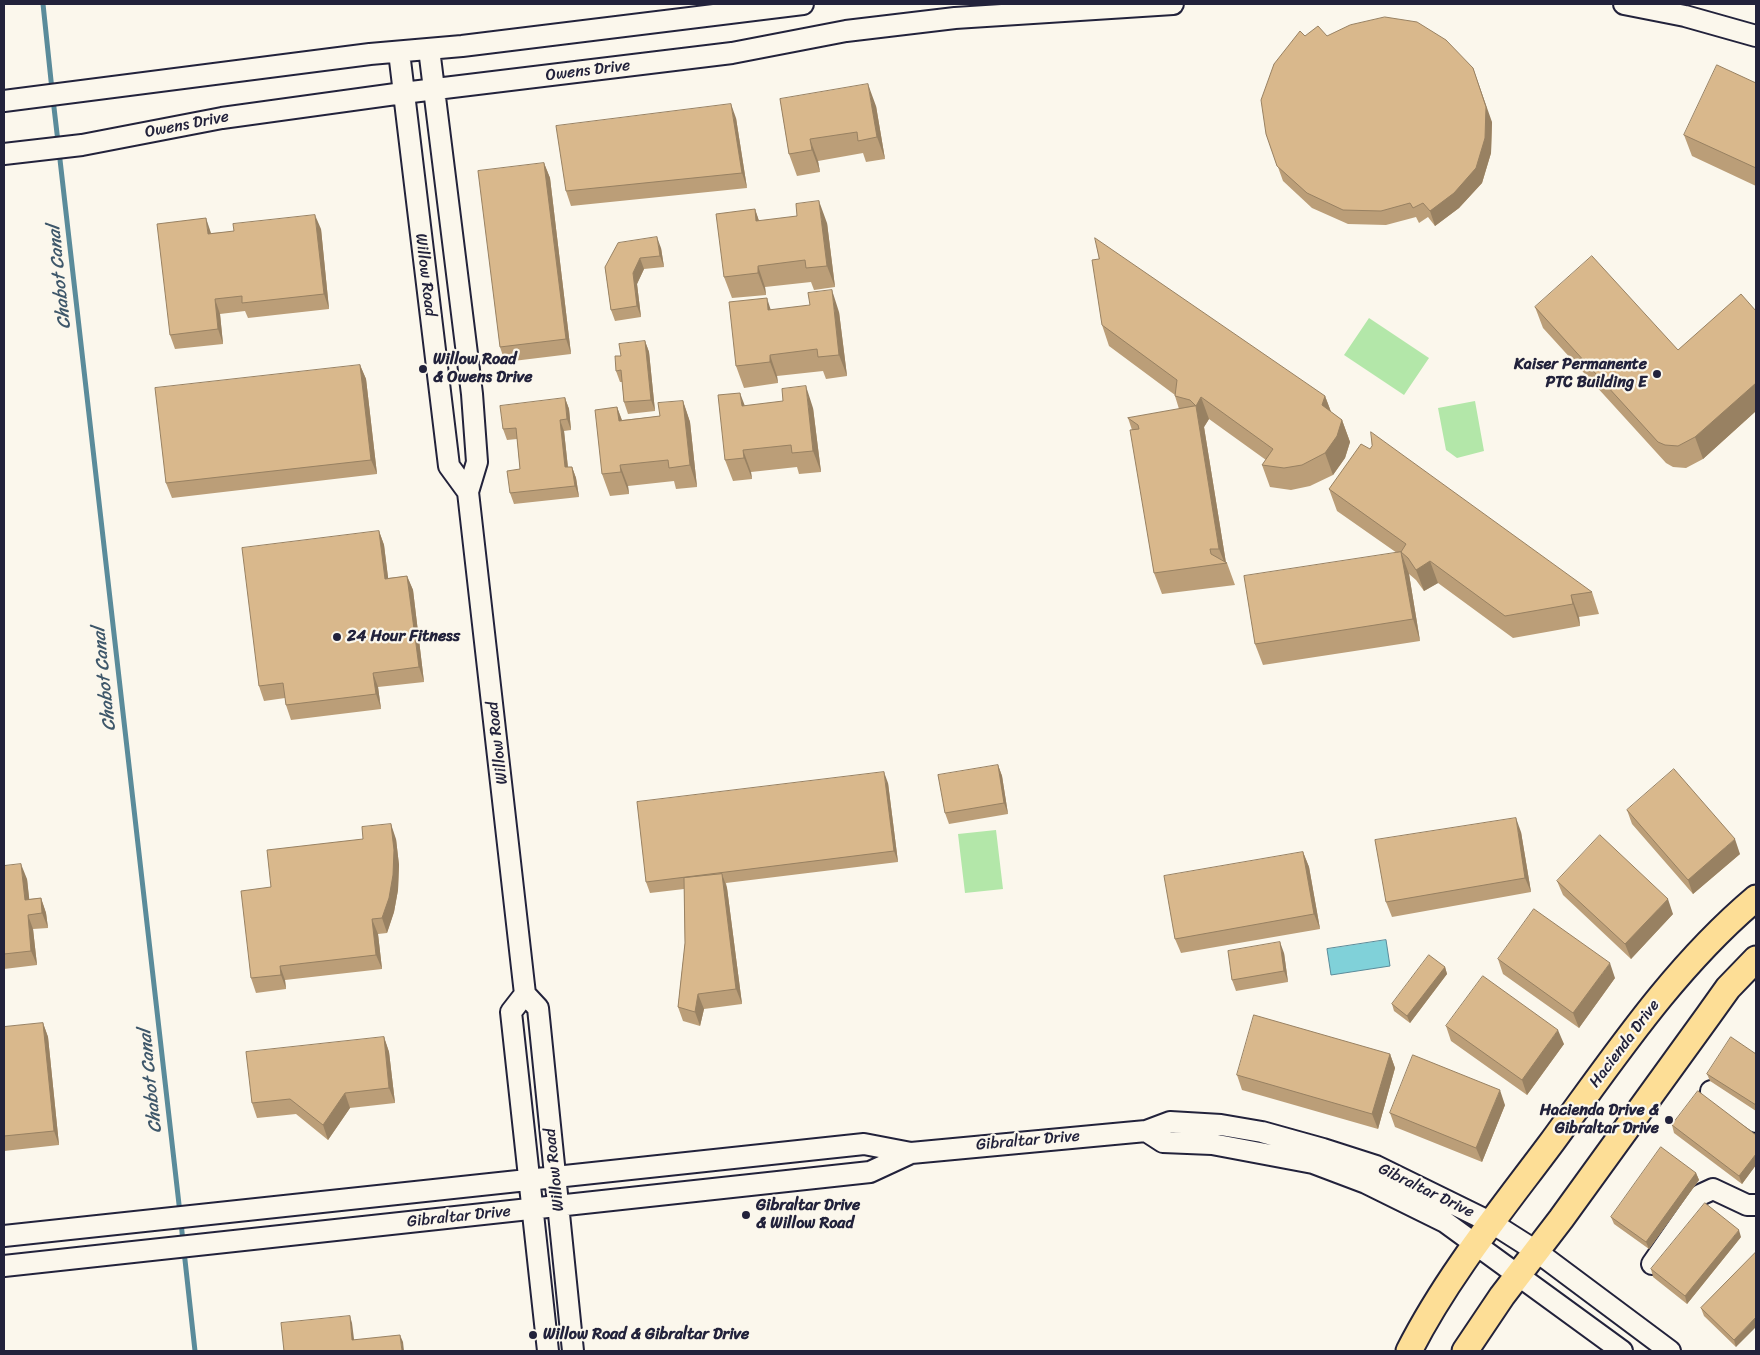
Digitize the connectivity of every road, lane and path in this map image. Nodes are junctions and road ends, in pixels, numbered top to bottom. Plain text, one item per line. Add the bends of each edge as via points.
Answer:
1 (803, 4) edge
2 (1173, 4) edge
3 (1624, 4) edge
4 (1756, 36) edge
5 (429, 49) junction
6 (399, 52) junction
7 (435, 88) junction
8 (403, 92) junction
9 (4, 101) edge
10 (4, 154) edge
11 (468, 492) junction
12 (1756, 898) edge
13 (1756, 941) edge
14 (1756, 959) edge
15 (1728, 988) junction
16 (524, 994) junction
17 (1711, 1091) dead end
18 (1756, 1122) edge
19 (1146, 1131) junction
20 (910, 1153) junction
21 (555, 1177) junction
22 (529, 1179) junction
23 (1756, 1205) edge
24 (558, 1207) junction
25 (532, 1210) junction
26 (1492, 1223) junction
27 (4, 1236) edge
28 (1476, 1245) junction
29 (1536, 1250) junction
30 (1652, 1264) edge
31 (4, 1266) edge
32 (1518, 1274) junction
33 (548, 1351) edge
34 (573, 1351) edge
35 (1409, 1351) edge
36 (1465, 1351) edge
37 (1622, 1351) edge
38 (1670, 1351) edge

1 - 5 street
2 - 7 street, Owens Drive via 955,18 846,31 679,61
3 - 4 street via 1685,16
5 - 6 street
5 - 7 street, Willow Road
6 - 8 street, Willow Road
6 - 9 street
7 - 8 street, Owens Drive
7 - 11 street, Willow Road via 477,452
8 - 10 street, Owens Drive via 222,118 82,145
8 - 11 street, Willow Road via 449,466
11 - 16 street, Willow Road
12 - 26 main road, Hacienda Drive via 1687,965 1644,1017
13 - 15 main road
14 - 15 main road
15 - 29 main road
16 - 21 street, Willow Road via 538,1008
16 - 22 street, Willow Road via 510,1012
17 - 18 street
19 - 20 street, Gibraltar Drive
19 - 26 street, Gibraltar Drive via 1170,1122 1221,1125 1315,1146 1376,1166
19 - 28 street, Gibraltar Drive via 1163,1142 1212,1144 1313,1163 1366,1183 1445,1222
20 - 21 street, Gibraltar Drive via 864,1144
20 - 24 street, Gibraltar Drive via 870,1172
21 - 22 street, Gibraltar Drive
21 - 24 street, Willow Road
22 - 25 street, Willow Road
22 - 27 street, Gibraltar Drive
23 - 30 street via 1747,1205 1713,1189 1700,1195
24 - 25 street, Gibraltar Drive
24 - 34 street, Willow Road
25 - 31 street, Gibraltar Drive
25 - 33 street, Willow Road
26 - 28 main road, Hacienda Drive
26 - 29 street, Gibraltar Drive
28 - 32 street, Gibraltar Drive
28 - 35 main road, Hacienda Drive
29 - 32 main road
29 - 38 street, Gibraltar Drive
32 - 36 main road
32 - 37 street, Gibraltar Drive

